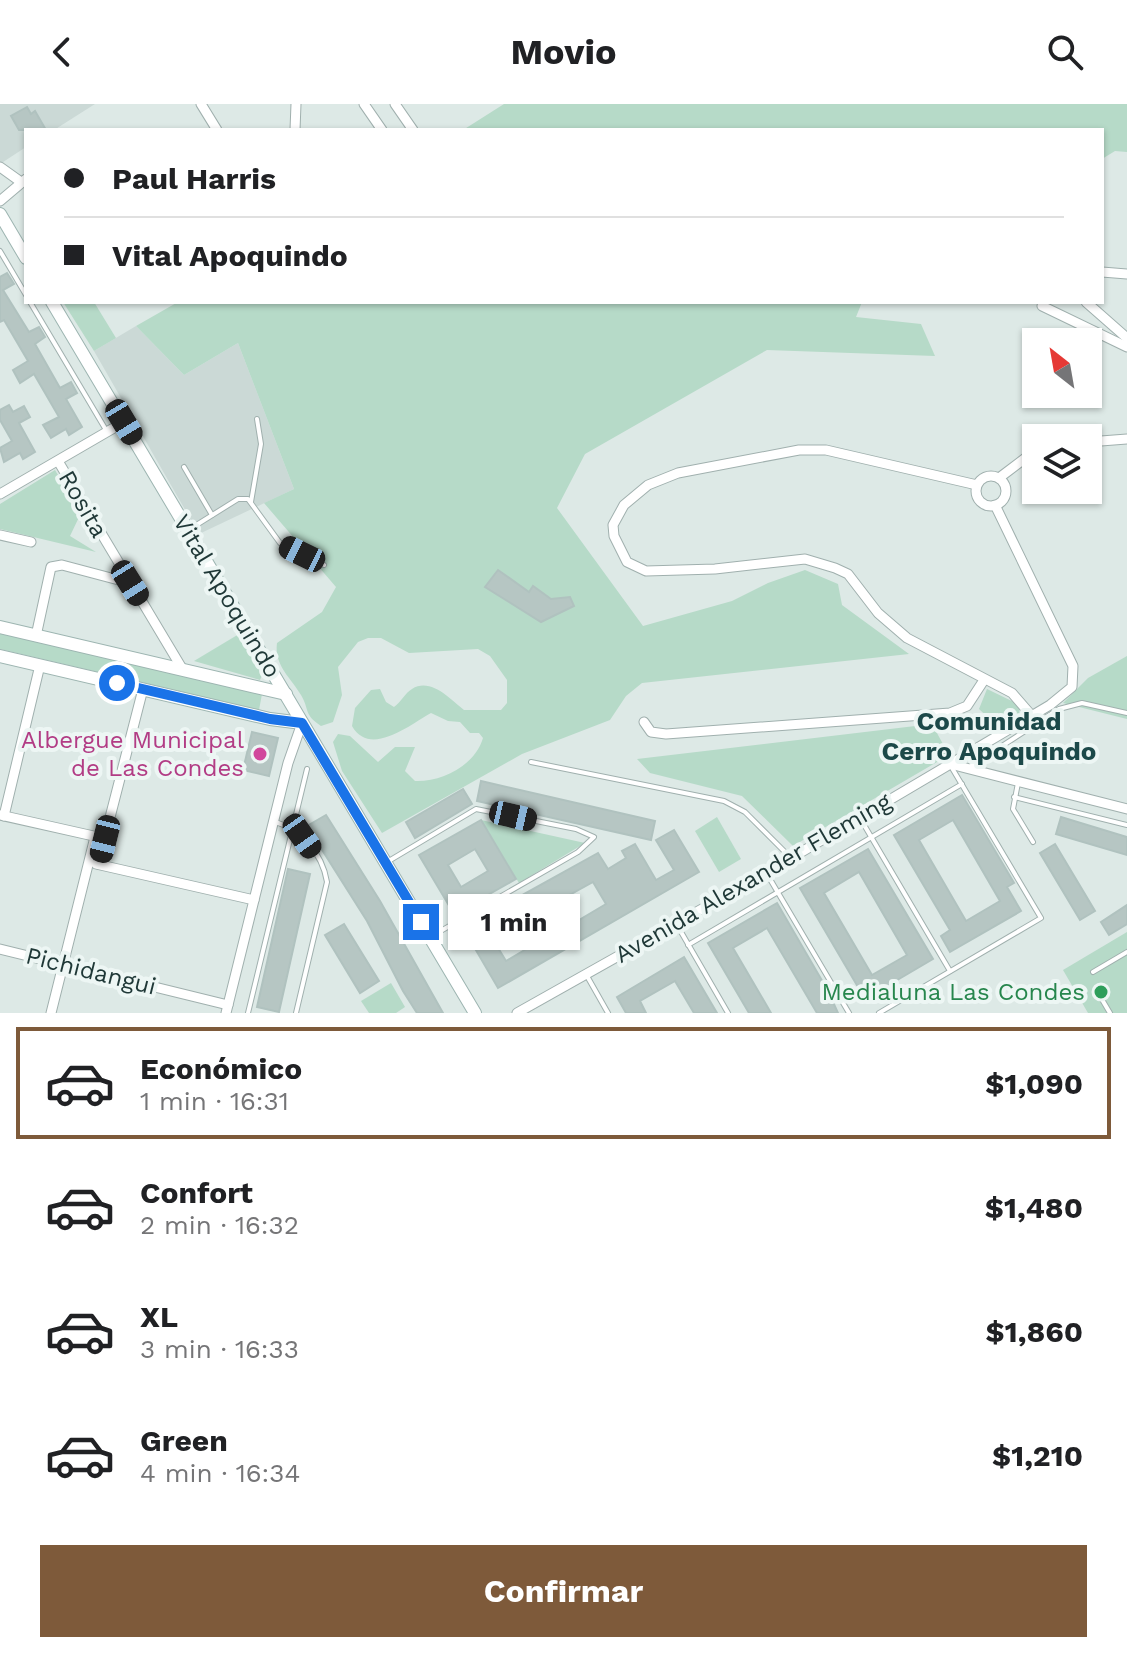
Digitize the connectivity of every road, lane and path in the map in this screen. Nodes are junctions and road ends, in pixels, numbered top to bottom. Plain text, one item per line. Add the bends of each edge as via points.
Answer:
1 (201, 104) edge
2 (296, 104) edge
3 (364, 104) edge
4 (395, 104) edge
5 (216, 128) edge
6 (295, 128) edge
7 (381, 128) edge
8 (412, 128) edge
9 (0, 167) edge
10 (23, 181) edge
11 (0, 201) edge
12 (0, 214) edge
13 (5, 232) edge
14 (0, 251) edge
15 (24, 256) edge
16 (1104, 272) edge
17 (1127, 274) edge
18 (24, 292) edge
19 (31, 304) edge
20 (53, 304) edge
21 (1088, 304) edge
22 (1042, 306) dead end
23 (1127, 338) edge
24 (1127, 347) edge
25 (257, 419) dead end
26 (124, 422) junction
27 (107, 432) junction
28 (1127, 439) edge
29 (1102, 441) edge
30 (58, 461) junction
31 (1022, 461) edge
32 (184, 467) dead end
33 (999, 478) junction
34 (977, 485) junction
35 (0, 494) edge
36 (251, 502) junction
37 (995, 505) junction
38 (212, 515) junction
39 (188, 530) junction
40 (0, 535) edge
41 (31, 542) dead end
42 (324, 565) dead end
43 (130, 583) junction
44 (0, 627) edge
45 (36, 636) junction
46 (0, 656) edge
47 (40, 665) junction
48 (183, 670) junction
49 (984, 680) junction
50 (143, 689) junction
51 (286, 694) junction
52 (1127, 713) edge
53 (1032, 716) junction
54 (644, 722) dead end
55 (302, 723) junction
56 (531, 762) dead end
57 (950, 764) junction
58 (967, 768) junction
59 (307, 769) dead end
60 (1018, 781) junction
61 (962, 784) junction
62 (1014, 797) junction
63 (1127, 809) edge
64 (2, 816) edge
65 (860, 818) junction
66 (273, 821) junction
67 (1127, 825) edge
68 (292, 826) junction
69 (871, 837) junction
70 (100, 838) junction
71 (1033, 842) dead end
72 (792, 858) junction
73 (94, 863) junction
74 (386, 863) junction
75 (766, 873) junction
76 (778, 892) junction
77 (254, 900) junction
78 (676, 924) junction
79 (430, 937) junction
80 (688, 945) junction
81 (0, 949) edge
82 (1127, 952) edge
83 (63, 964) junction
84 (950, 971) junction
85 (1093, 972) dead end
86 (586, 974) junction
87 (1097, 991) dead end
88 (227, 1009) edge
89 (51, 1013) edge
90 (248, 1013) edge
91 (296, 1013) edge
92 (475, 1013) edge
93 (517, 1013) edge
94 (608, 1013) edge
95 (728, 1013) edge
96 (849, 1013) edge
97 (879, 1013) edge
98 (1110, 1013) edge

1 - 5 street
2 - 6 street
3 - 7 street
4 - 8 street
9 - 10 street
10 - 11 street
12 - 13 street
13 - 15 street
14 - 18 lane
16 - 17 street
19 - 27 lane
20 - 26 street, Vital Apoquindo
21 - 23 street
22 - 24 street
25 - 36 lane via 261,444
26 - 27 street
26 - 39 street, Vital Apoquindo
27 - 30 street
28 - 29 street
30 - 35 street
30 - 43 street, Rosita
31 - 33 street
32 - 38 lane
33 - 34 street via 985,477
33 - 37 street via 1006,492
34 - 37 street via 980,502
34 - 49 street via 826,450 799,450 661,479 634,495 613,525 627,562 646,571 805,559 835,568 848,574 878,613 907,638
36 - 38 lane via 238,499
36 - 42 lane via 280,543
37 - 53 street, Avenida Alexander Fleming via 1075,672 1072,687
38 - 39 lane
39 - 51 street, Vital Apoquindo
40 - 41 street
43 - 45 street via 62,565 51,567
43 - 48 street, Rosita
44 - 45 street
45 - 48 street
46 - 47 street
47 - 50 street
47 - 64 street
48 - 51 street
49 - 53 street via 1012,693
49 - 54 street via 967,706 950,713 666,734 651,732
50 - 55 street
50 - 70 street
51 - 55 street, Vital Apoquindo
52 - 58 lane via 1082,703 1059,709
53 - 57 street, Avenida Alexander Fleming
55 - 66 street
55 - 74 street, Vital Apoquindo
56 - 72 lane via 724,801 745,812
57 - 58 street
57 - 61 lane
57 - 65 street, Avenida Alexander Fleming
58 - 60 street
59 - 68 lane
60 - 62 lane
60 - 63 street
61 - 69 lane
61 - 84 lane via 1041,918
62 - 67 lane
62 - 71 lane via 1013,809
64 - 70 street
65 - 69 lane
65 - 72 street, Avenida Alexander Fleming
66 - 68 lane
66 - 77 street
68 - 90 lane
68 - 91 lane via 321,863 327,882
69 - 76 lane
69 - 84 lane
70 - 73 street
72 - 75 street, Avenida Alexander Fleming
73 - 77 street
73 - 83 street
74 - 79 street, Vital Apoquindo
74 - 79 lane via 476,809 594,837 578,852
75 - 76 lane
75 - 78 street, Avenida Alexander Fleming
76 - 80 lane
76 - 96 lane
77 - 88 street
78 - 80 lane
78 - 86 street, Avenida Alexander Fleming
79 - 92 street, Vital Apoquindo
80 - 95 lane
81 - 83 street, Pichidangui
82 - 85 lane
83 - 88 street, Pichidangui
83 - 89 street
84 - 97 lane
86 - 93 street, Avenida Alexander Fleming
86 - 94 lane
87 - 98 lane

